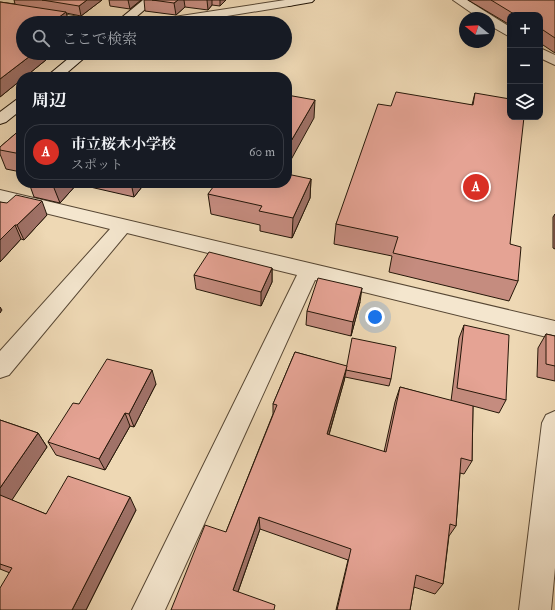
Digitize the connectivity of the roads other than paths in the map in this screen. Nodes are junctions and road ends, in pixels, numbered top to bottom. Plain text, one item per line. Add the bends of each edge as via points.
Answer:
1 (7, 0) edge
2 (150, 0) edge
3 (308, 0) edge
4 (459, 0) edge
5 (290, 2) edge
6 (0, 4) edge
7 (0, 8) edge
8 (477, 12) edge
9 (49, 16) edge
10 (130, 16) edge
11 (204, 16) edge
12 (495, 23) edge
13 (507, 31) edge
14 (543, 54) edge
15 (74, 60) edge
16 (555, 61) edge
17 (59, 72) edge
18 (16, 107) edge
19 (0, 119) edge
20 (0, 196) edge
21 (122, 226) junction
22 (309, 271) junction
23 (555, 330) edge
24 (0, 368) edge
25 (555, 423) edge
26 (148, 610) edge
27 (535, 610) edge

1 - 6 street
2 - 10 street
3 - 5 street
4 - 8 street
5 - 11 street
7 - 9 street
12 - 13 street
14 - 16 street
15 - 17 street
18 - 19 street
20 - 21 street
21 - 22 street
21 - 24 street
22 - 23 street
22 - 26 street
25 - 27 street

